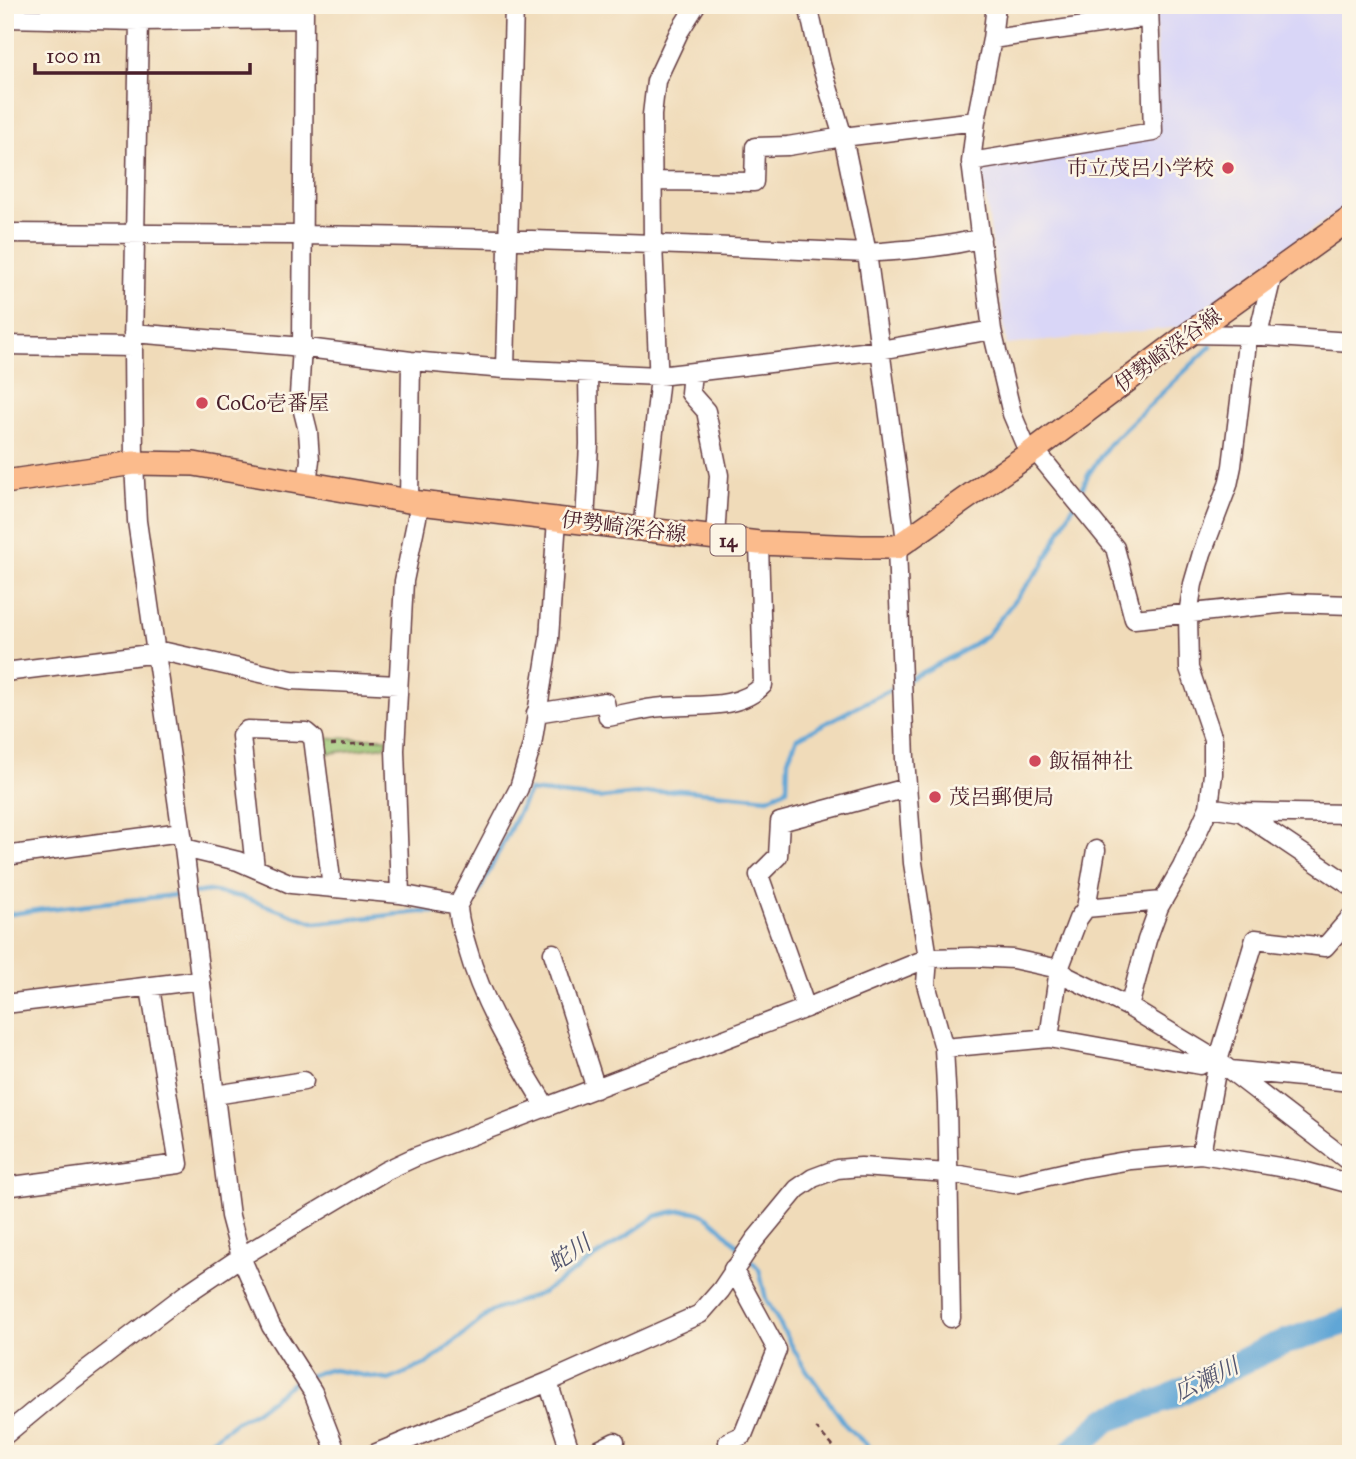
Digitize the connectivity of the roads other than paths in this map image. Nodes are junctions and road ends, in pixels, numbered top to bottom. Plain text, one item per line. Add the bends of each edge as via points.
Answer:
1 (514, 5) edge
2 (696, 5) edge
3 (808, 5) edge
4 (996, 5) edge
5 (1149, 11) edge
6 (303, 12) edge
7 (138, 13) edge
8 (5, 18) edge
9 (992, 39) junction
10 (976, 121) junction
11 (843, 137) junction
12 (971, 162) junction
13 (653, 181) junction
14 (1351, 218) edge
15 (5, 233) edge
16 (135, 234) junction
17 (303, 235) junction
18 (981, 238) junction
19 (508, 240) junction
20 (653, 243) junction
21 (867, 253) junction
22 (1273, 273) junction
23 (992, 330) junction
24 (1189, 334) junction
25 (1253, 335) junction
26 (133, 340) junction
27 (1351, 342) edge
28 (5, 345) edge
29 (302, 347) junction
30 (880, 350) junction
31 (411, 361) junction
32 (506, 369) junction
33 (692, 372) junction
34 (588, 374) junction
35 (659, 376) junction
36 (1031, 452) junction
37 (134, 463) junction
38 (5, 482) edge
39 (307, 484) junction
40 (414, 502) junction
41 (557, 519) junction
42 (585, 523) junction
43 (643, 530) junction
44 (715, 538) junction
45 (759, 544) junction
46 (902, 544) junction
47 (1351, 605) edge
48 (1188, 614) junction
49 (155, 653) junction
50 (5, 672) edge
51 (398, 685) junction
52 (536, 713) junction
53 (907, 788) junction
54 (1209, 807) junction
55 (1241, 812) junction
56 (1351, 814) edge
57 (183, 840) junction
58 (1096, 850) dead end
59 (5, 856) edge
60 (255, 868) junction
61 (1351, 886) edge
62 (332, 887) junction
63 (400, 894) junction
64 (1162, 901) junction
65 (458, 905) junction
66 (1086, 908) junction
67 (1351, 917) edge
68 (553, 953) dead end
69 (928, 958) junction
70 (1059, 969) junction
71 (201, 980) junction
72 (150, 988) junction
73 (5, 1004) edge
74 (1129, 1007) junction
75 (806, 1008) junction
76 (1049, 1038) junction
77 (944, 1048) junction
78 (1220, 1063) junction
79 (304, 1081) dead end
80 (1351, 1082) edge
81 (596, 1089) junction
82 (215, 1095) junction
83 (546, 1108) junction
84 (1201, 1154) junction
85 (1351, 1163) edge
86 (948, 1173) junction
87 (1351, 1184) edge
88 (5, 1187) edge
89 (241, 1258) junction
90 (733, 1269) junction
91 (951, 1318) dead end
92 (548, 1382) junction
93 (5, 1435) edge
94 (615, 1442) dead end
95 (728, 1442) dead end
96 (337, 1454) edge
97 (374, 1454) edge
98 (571, 1454) edge
99 (591, 1454) edge

1 - 19 street
2 - 13 street via 656,81
3 - 11 street
4 - 9 street
5 - 9 street
5 - 12 street via 1153,132
6 - 7 street
6 - 17 street
7 - 8 street
7 - 16 street
9 - 10 street
10 - 11 street
10 - 12 street
11 - 13 street via 755,147 754,182
11 - 21 street
12 - 18 street
13 - 20 street
14 - 22 main road, 伊勢崎深谷線
15 - 16 street
16 - 17 street
16 - 26 street
17 - 19 street
17 - 29 street
18 - 21 street
18 - 23 street
19 - 20 street
19 - 32 street
20 - 21 street
20 - 35 street
21 - 30 street
22 - 24 main road, 伊勢崎深谷線
22 - 25 street
23 - 30 street
23 - 36 street via 1012,414
24 - 25 street
24 - 36 main road, 伊勢崎深谷線
25 - 27 street
25 - 48 street via 1228,485 1202,553
26 - 28 street
26 - 29 street
26 - 37 street
29 - 31 street
29 - 39 street via 299,395 308,430
30 - 33 street
30 - 46 street
31 - 32 street
31 - 40 street
32 - 34 street
33 - 35 street
33 - 44 street via 690,393 706,411 719,475
34 - 35 street
34 - 42 street
35 - 43 street
36 - 46 main road, 伊勢崎深谷線
36 - 48 street via 1115,548 1134,619
37 - 38 main road, 伊勢崎深谷線 / 14
37 - 39 main road, 伊勢崎深谷線 / 14 via 194,464
37 - 49 street
39 - 40 main road, 伊勢崎深谷線 / 14
40 - 41 main road, 伊勢崎深谷線 / 14
40 - 51 street
41 - 42 main road, 伊勢崎深谷線 / 14
41 - 52 street via 549,639
42 - 43 main road, 伊勢崎深谷線 / 14
43 - 44 main road, 伊勢崎深谷線 / 14
44 - 45 main road, 伊勢崎深谷線 / 14
45 - 46 main road, 伊勢崎深谷線 / 14
45 - 52 street via 763,685 757,691 733,702 660,707 608,717 605,702
46 - 53 street
47 - 48 street via 1289,603
48 - 54 street via 1189,668 1213,738
49 - 50 street
49 - 51 street via 292,680
49 - 57 street
51 - 63 street via 395,743
52 - 65 street via 519,788
53 - 69 street
53 - 75 street via 780,822 778,856 759,874
54 - 55 street
54 - 64 street
55 - 56 street
55 - 61 street
57 - 59 street
57 - 60 street
57 - 71 street
58 - 66 street
60 - 62 street via 291,884
60 - 62 street via 241,736 247,730 306,732 313,738
62 - 63 street
63 - 65 street
64 - 66 street
64 - 74 street
65 - 83 street via 474,971 503,1035
66 - 70 street
67 - 78 street via 1325,947 1255,939
68 - 81 street
69 - 70 street via 1013,959
69 - 75 street
69 - 77 street via 926,984
70 - 74 street
70 - 76 street
71 - 72 street
71 - 82 street
72 - 73 street
72 - 88 street via 179,1164
74 - 78 street
75 - 81 street
76 - 77 street
76 - 78 street via 1200,1065
77 - 86 street
78 - 80 street
78 - 84 street
78 - 85 street
79 - 82 street
81 - 83 street
82 - 89 street via 230,1216
83 - 89 street via 385,1171
84 - 86 street via 1131,1160 1014,1184
84 - 87 street
86 - 90 street via 861,1167 813,1178 797,1189
86 - 91 street
89 - 93 street via 164,1310
89 - 96 street via 271,1326 313,1392
90 - 92 street via 701,1314
90 - 95 street via 777,1350 743,1435
92 - 97 street
92 - 98 street
94 - 99 street

